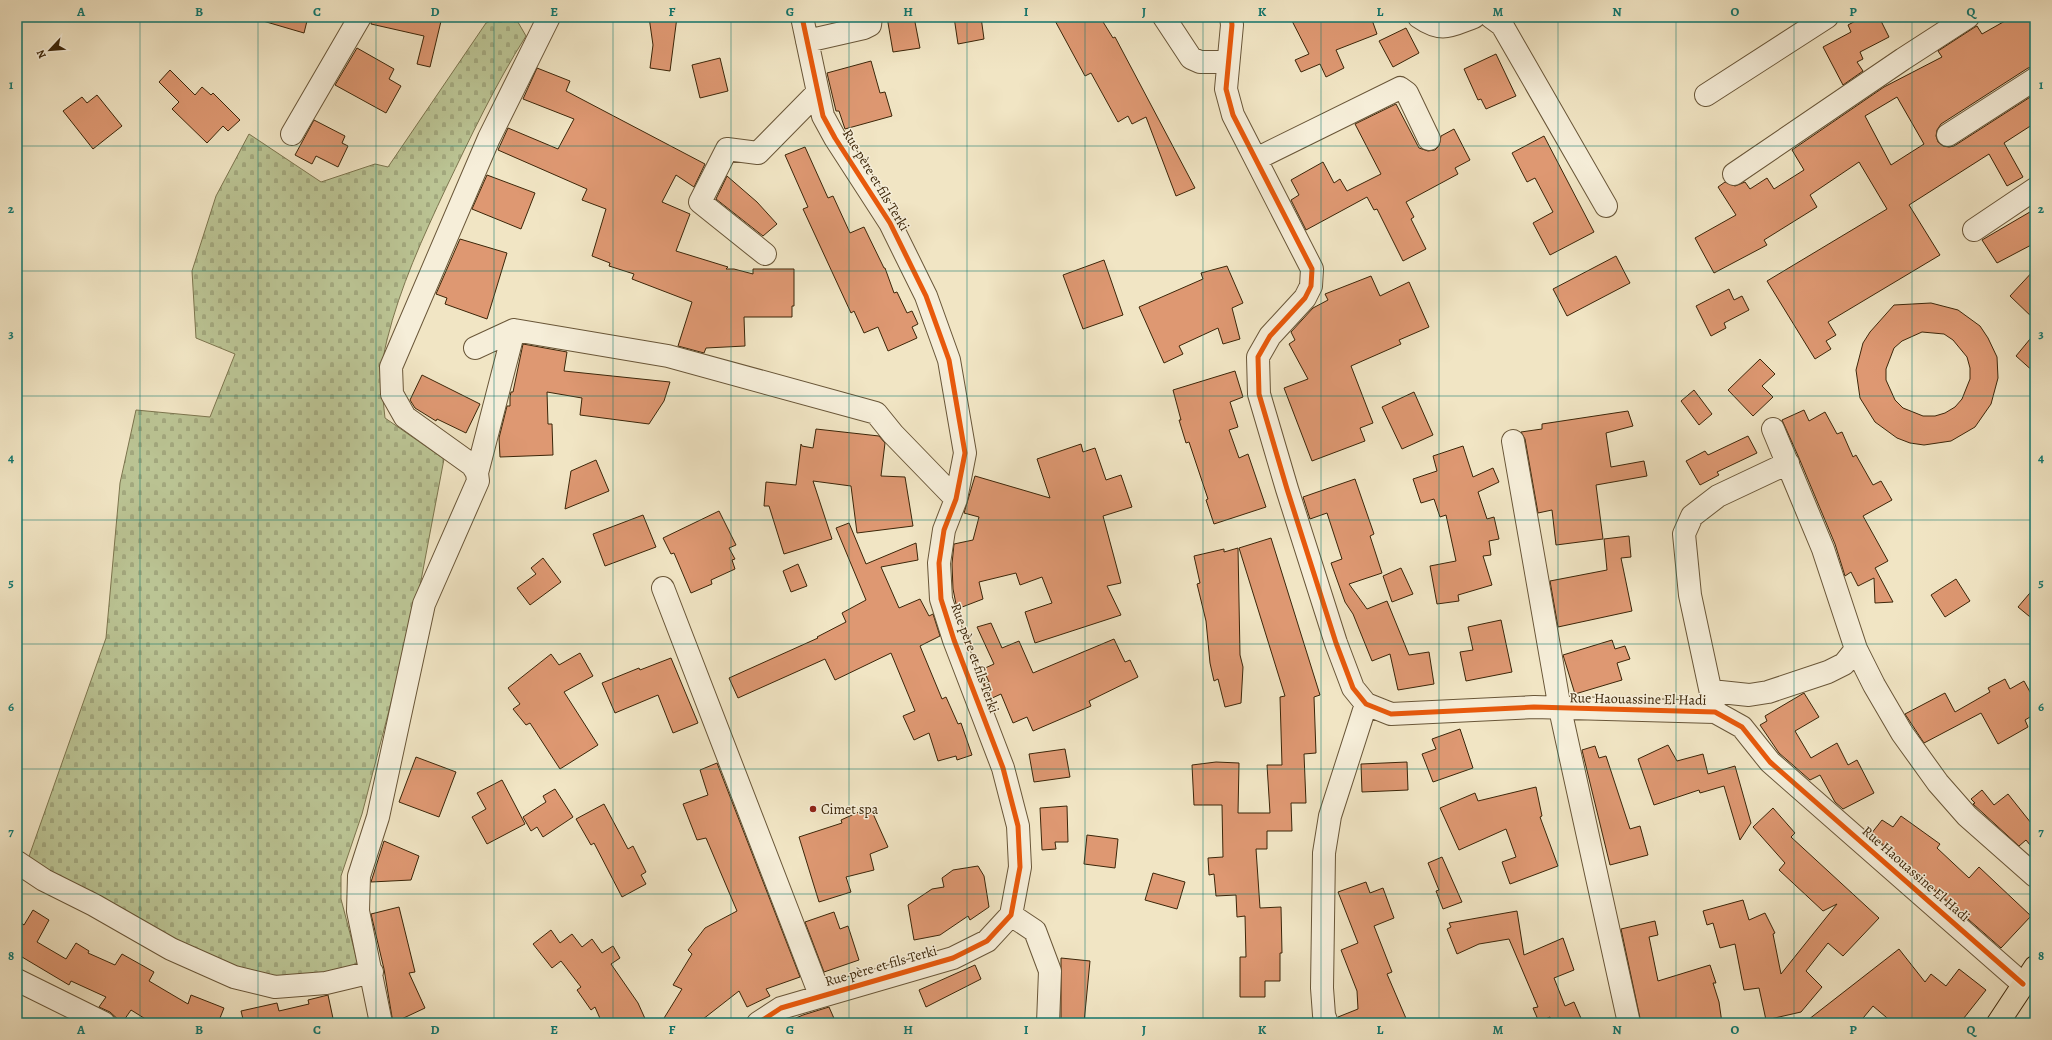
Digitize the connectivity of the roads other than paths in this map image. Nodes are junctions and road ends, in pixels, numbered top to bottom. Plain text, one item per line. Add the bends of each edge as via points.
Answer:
1 (360, 17) edge
2 (549, 17) edge
3 (802, 17) edge
4 (871, 17) edge
5 (1164, 17) edge
6 (1231, 17) edge
7 (1419, 17) edge
8 (1474, 17) edge
9 (1491, 17) edge
10 (1827, 17) edge
11 (1968, 17) edge
12 (807, 40) junction
13 (1228, 62) junction
14 (2035, 79) edge
15 (817, 93) junction
16 (1706, 95) dead end
17 (292, 134) dead end
18 (1948, 135) dead end
19 (1429, 139) dead end
20 (1256, 159) junction
21 (1734, 174) dead end
22 (2035, 189) edge
23 (1606, 206) dead end
24 (1974, 230) dead end
25 (765, 254) dead end
26 (514, 330) junction
27 (475, 348) dead end
28 (1773, 429) dead end
29 (1513, 441) dead end
30 (1788, 463) junction
31 (478, 473) junction
32 (956, 499) junction
33 (663, 588) dead end
34 (1856, 649) junction
35 (1711, 691) junction
36 (1366, 704) junction
37 (1560, 709) junction
38 (1715, 712) junction
39 (17, 862) edge
40 (2035, 876) edge
41 (1011, 915) junction
42 (2035, 966) edge
43 (372, 972) junction
44 (17, 980) edge
45 (2023, 984) junction
46 (820, 995) junction
47 (104, 1023) edge
48 (381, 1023) edge
49 (758, 1023) edge
50 (1048, 1023) edge
51 (1326, 1023) edge
52 (1629, 1023) edge
53 (1998, 1023) edge

1 - 17 street
2 - 31 street via 488,138 391,367 392,394 405,417 472,465
3 - 12 street, Rue père et fils Terki
4 - 12 street via 870,25 864,28
5 - 13 street via 1191,58 1200,62
6 - 13 street
7 - 8 street via 1440,28
9 - 23 street via 1502,24
10 - 16 street
11 - 21 street
12 - 15 street, Rue père et fils Terki
13 - 20 street via 1226,89 1231,108
14 - 18 street
15 - 25 street via 758,153 727,149 700,202
15 - 32 street, Rue père et fils Terki via 823,116 890,224 926,296 949,360 965,454
19 - 20 street via 1407,92 1400,88
20 - 36 street via 1312,269 1312,286 1305,298 1270,336 1258,357 1259,394 1336,642 1353,688
22 - 24 street
26 - 27 street
26 - 31 street
26 - 32 street via 668,356 876,413
28 - 30 street
29 - 37 street
30 - 34 street via 1823,548
30 - 35 street via 1718,496 1692,516 1684,534 1690,595
31 - 43 street via 478,481 424,604 378,817 359,876 358,912
32 - 41 street, Rue père et fils Terki via 944,530 939,563 941,600 1003,768 1018,826 1020,867
33 - 46 street
34 - 35 street via 1844,664 1828,672 1768,692 1749,695
34 - 40 street via 1902,733 1938,783 1968,816
35 - 38 street
36 - 37 street, Rue Haouassine El Hadi via 1391,714 1534,707
36 - 51 street via 1330,816 1324,853 1322,988
37 - 38 street, Rue Haouassine El Hadi
37 - 52 street
38 - 45 street, Rue Haouassine El Hadi via 1742,727 1770,762
39 - 43 street via 44,880 171,949 234,977 275,987 326,983
41 - 46 street, Rue père et fils Terki via 987,941 953,958
41 - 50 street via 1035,931 1050,971
42 - 45 main road
43 - 48 street
44 - 47 street
45 - 53 main road
46 - 49 street, Rue père et fils Terki via 780,1008

